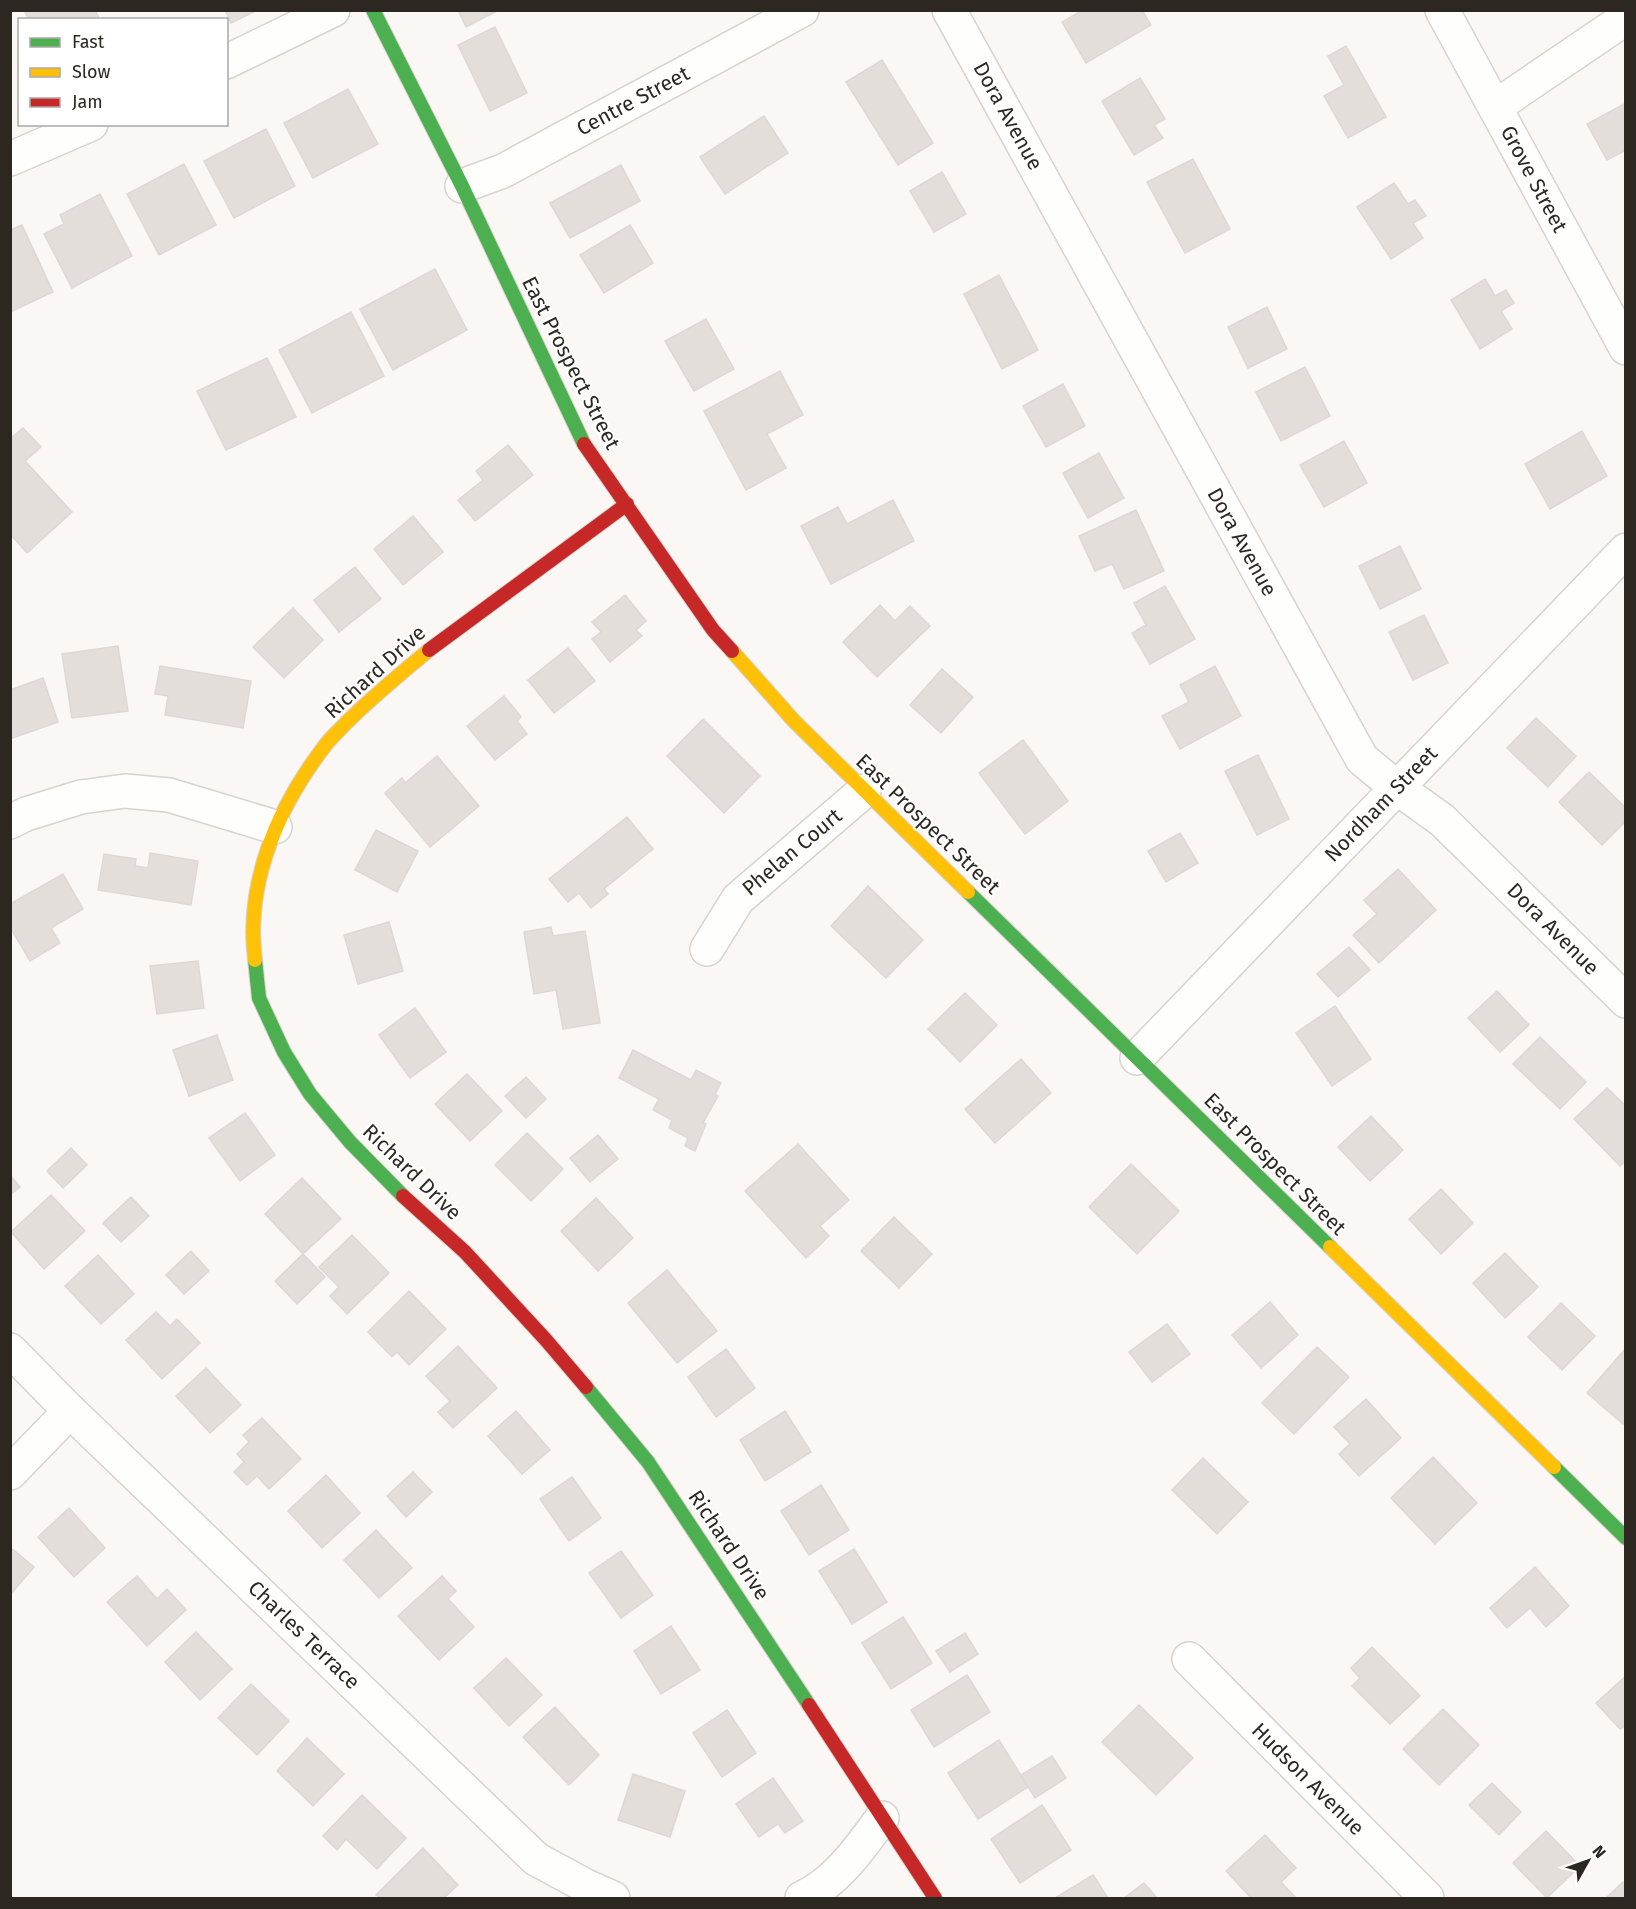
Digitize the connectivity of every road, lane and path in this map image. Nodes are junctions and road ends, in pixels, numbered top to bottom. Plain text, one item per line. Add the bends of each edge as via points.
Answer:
1 (333, 10) edge
2 (373, 10) edge
3 (802, 10) edge
4 (949, 10) edge
5 (1442, 10) edge
6 (1626, 18) edge
7 (228, 61) edge
8 (1495, 107) junction
9 (86, 126) edge
10 (10, 159) edge
11 (462, 186) junction
12 (1626, 348) edge
13 (627, 504) junction
14 (1626, 550) edge
15 (1396, 788) junction
16 (864, 791) junction
17 (10, 822) edge
18 (275, 827) junction
19 (707, 949) dead end
20 (1626, 1001) edge
21 (1137, 1058) junction
22 (10, 1350) edge
23 (70, 1411) junction
24 (10, 1473) edge
25 (1626, 1538) edge
26 (1190, 1659) dead end
27 (882, 1818) junction
28 (613, 1899) edge
29 (802, 1899) edge
30 (935, 1899) edge
31 (1427, 1899) edge

1 - 7 street
2 - 11 street, East Prospect Street
3 - 11 street, Centre Street via 503,171
4 - 15 street, Dora Avenue via 1362,759
5 - 8 street, Grove Street
6 - 8 street
8 - 12 street, Grove Street
9 - 10 street
11 - 13 street, East Prospect Street via 585,447
13 - 16 street, East Prospect Street via 713,630 794,721
13 - 18 street, Richard Drive via 431,648 375,694 326,745 296,787
14 - 15 street, Nordham Street
15 - 20 street, Dora Avenue via 1442,820
15 - 21 street, Nordham Street
16 - 19 street, Phelan Court via 738,899
16 - 21 street, East Prospect Street
17 - 18 street via 81,796 125,791 169,795
18 - 27 street, Richard Drive via 256,891 253,947 259,998 284,1052 310,1094 350,1142 465,1252 530,1322 648,1462
21 - 25 street, East Prospect Street
22 - 23 street, Charles Terrace
23 - 24 street
23 - 28 street, Charles Terrace via 536,1859
26 - 31 street, Hudson Avenue
27 - 29 street via 834,1877
27 - 30 street, Richard Drive

